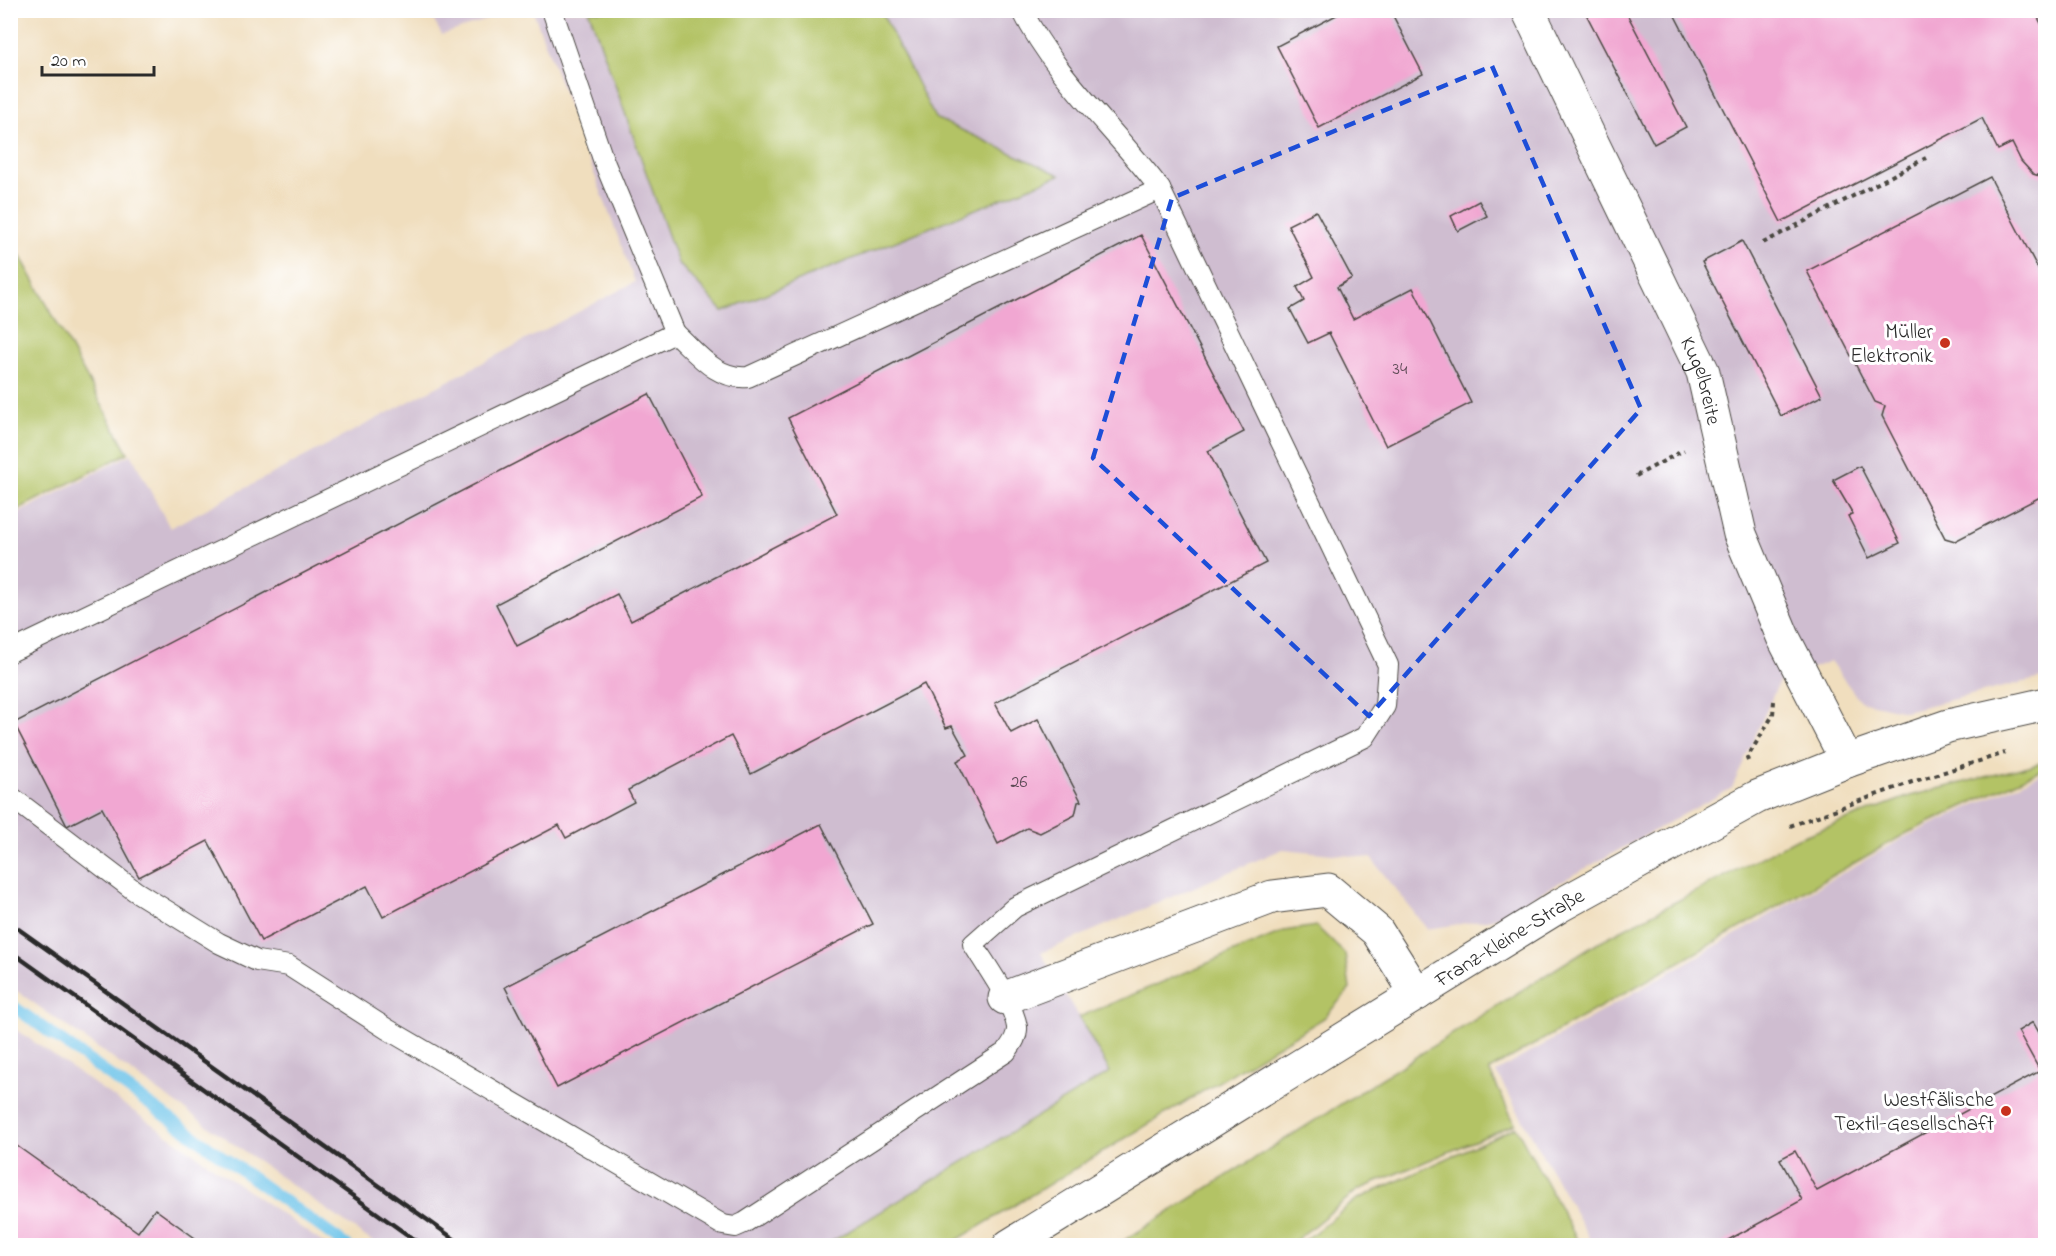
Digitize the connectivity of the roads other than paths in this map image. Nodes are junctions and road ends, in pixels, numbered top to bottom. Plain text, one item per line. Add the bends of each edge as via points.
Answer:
1 (552, 10) edge
2 (1022, 10) edge
3 (1528, 10) edge
4 (1160, 189) junction
5 (675, 333) junction
6 (10, 652) edge
7 (2046, 704) edge
8 (1847, 761) junction
9 (10, 796) edge
10 (1417, 994) junction
11 (1005, 998) junction
12 (1009, 1245) edge

1 - 5 lane via 603,159
2 - 4 lane via 1065,74
3 - 8 street, Kugelbreite via 1703,372 1740,534 1783,637
4 - 5 lane via 748,377 720,374
4 - 11 lane via 1388,665 1385,706 1365,737 1015,908 973,944
5 - 6 lane
7 - 8 street, Franz-Kleine-Straße via 1948,726
8 - 10 street, Franz-Kleine-Straße via 1757,797 1559,906
9 - 11 lane via 135,891 219,943 257,961 289,966 387,1029 723,1225 735,1227 744,1223 1006,1052 1014,1042 1017,1028
10 - 11 street via 1377,931 1328,890 1272,897
10 - 12 street, Franz-Kleine-Straße

